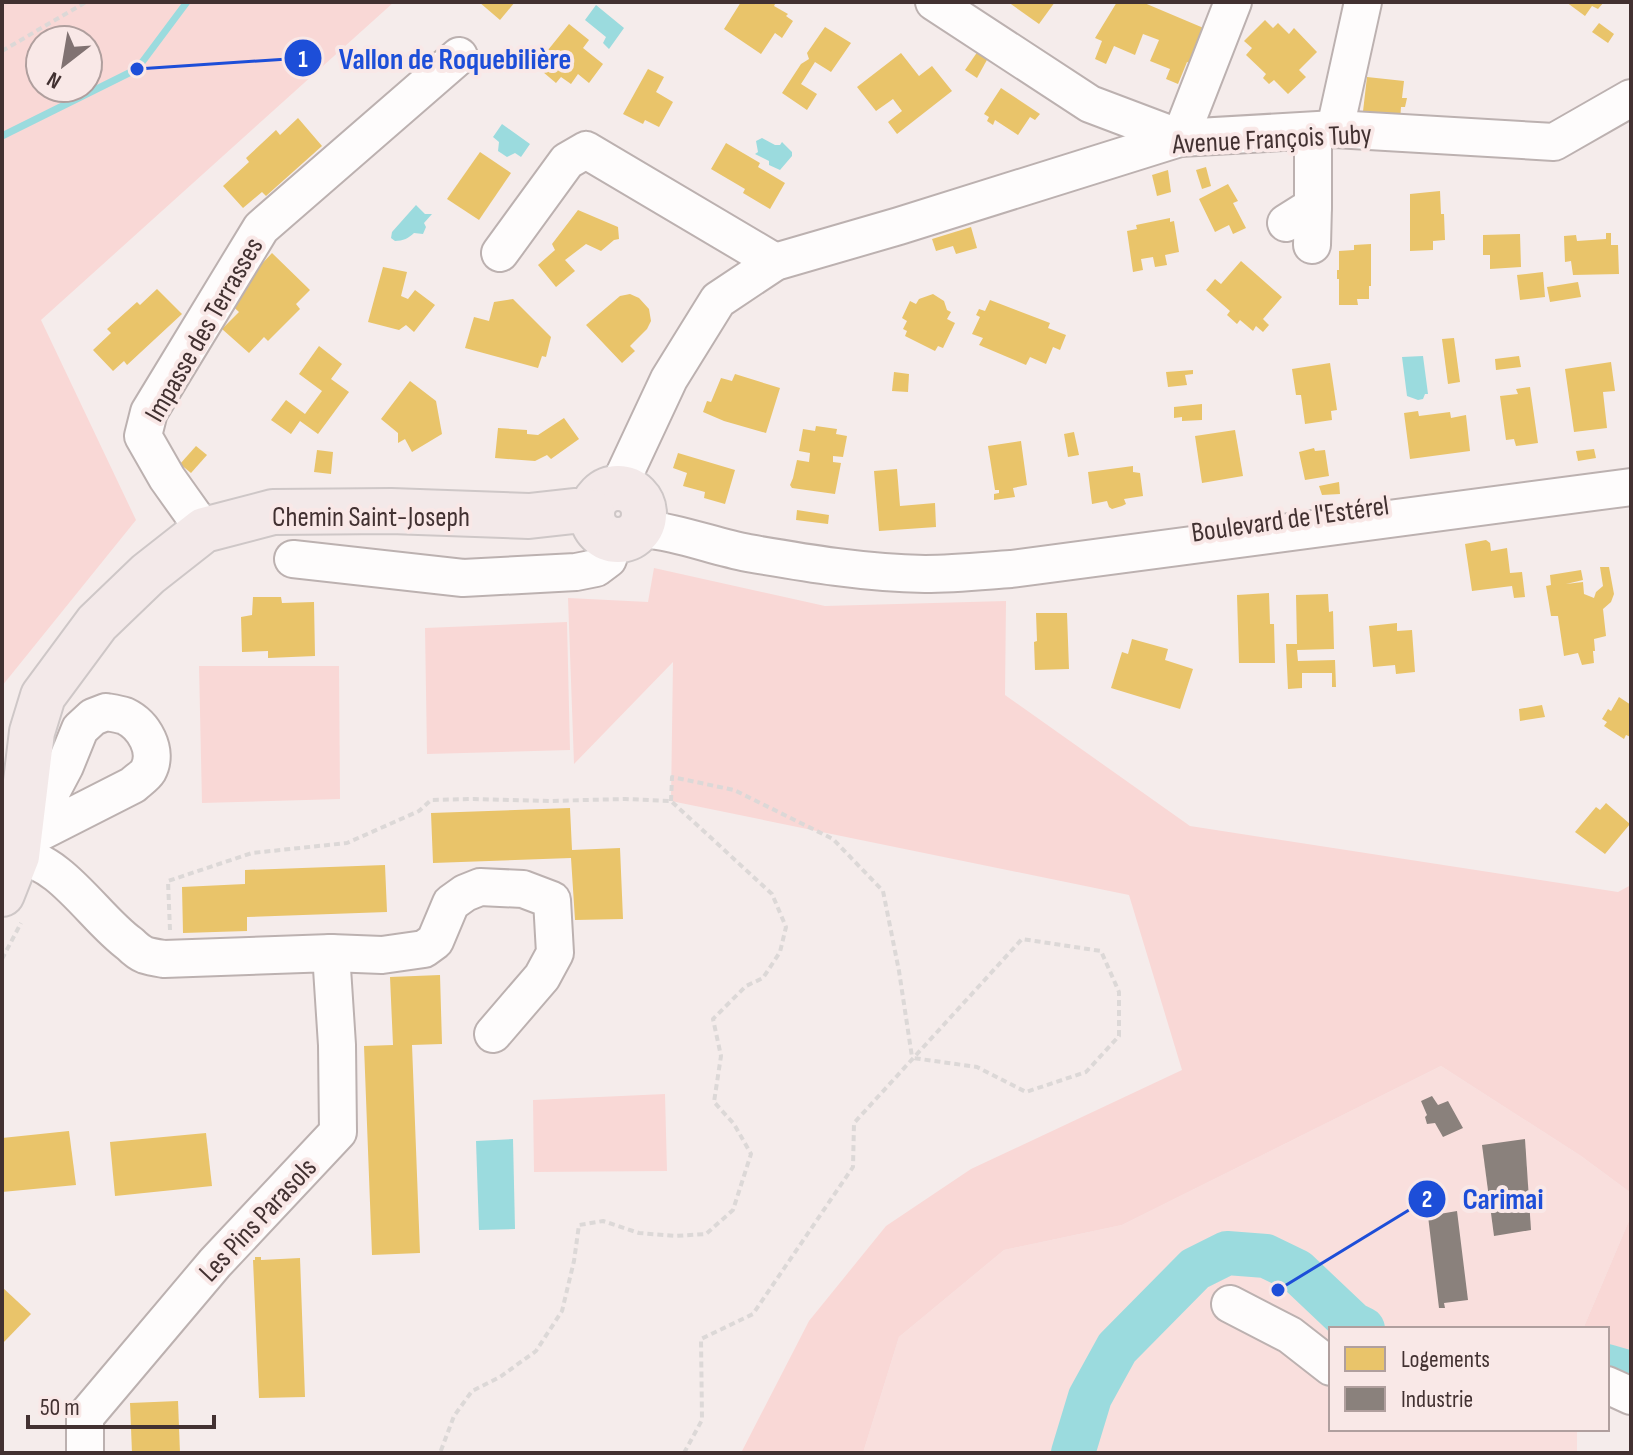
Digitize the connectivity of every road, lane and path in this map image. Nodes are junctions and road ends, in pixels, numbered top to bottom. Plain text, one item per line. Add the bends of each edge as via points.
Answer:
1 (86, 2) edge
2 (934, 2) edge
3 (1233, 2) edge
4 (1363, 2) edge
5 (2, 51) edge
6 (459, 56) dead end
7 (1631, 98) edge
8 (1324, 130) junction
9 (1180, 138) junction
10 (1304, 224) dead end
11 (500, 253) dead end
12 (775, 262) junction
13 (1631, 473) edge
14 (1631, 487) edge
15 (616, 517) junction
16 (204, 530) junction
17 (293, 559) dead end
18 (957, 573) junction
19 (671, 801) junction
20 (13, 864) edge
21 (331, 953) junction
22 (171, 959) junction
23 (493, 1034) dead end
24 (913, 1058) junction
25 (1230, 1304) dead end
26 (1329, 1365) edge
27 (1609, 1386) edge
28 (1631, 1396) edge
29 (85, 1453) edge
30 (440, 1453) edge
31 (684, 1453) edge

1 - 5 path
2 - 9 street via 1090,104
3 - 9 street
4 - 8 street
6 - 16 street, Impasse des Terrasses via 261,228 149,412 143,436
7 - 8 street, Avenue François Tuby via 1554,142
8 - 9 street, Avenue François Tuby
8 - 10 street
9 - 12 street, Avenue François Tuby
11 - 12 street via 567,161 586,150
12 - 15 street, Avenue François Tuby via 718,300 669,379
13 - 18 street, Boulevard de l'Estérel via 962,561
14 - 18 street, Boulevard de l'Estérel
15 - 16 main road, Chemin Saint-Joseph via 574,511 529,516 273,512
15 - 17 street, Avenue François Tuby via 608,559 576,572 463,578
15 - 18 street, Boulevard de l'Estérel via 719,548 820,566
16 - 20 main road, Chemin Saint-Joseph via 97,623 43,696 32,732
19 - 22 path via 431,800 419,811 347,843 252,853 168,881
19 - 24 path via 672,777 734,790 833,839 883,891
19 - 30 path via 772,894 786,927 780,952 763,978 746,986 713,1019 721,1056 714,1102 751,1154 733,1210 706,1234 639,1233 603,1221 579,1225 562,1311 536,1351 472,1391 454,1416
20 - 22 street via 25,856 43,864 120,938 145,955
21 - 22 street
21 - 23 street via 382,955 424,949 435,941 451,903 480,887 523,889 552,900 555,953 542,977
21 - 29 street, Les Pins Parasols via 338,1132 215,1263 85,1417
24 - 24 path via 977,1067 1026,1092 1086,1072 1119,1036 1119,992 1101,951 1022,939
24 - 31 path via 854,1123 853,1167 753,1314 701,1339 702,1420
25 - 26 street via 1290,1335
27 - 28 street

